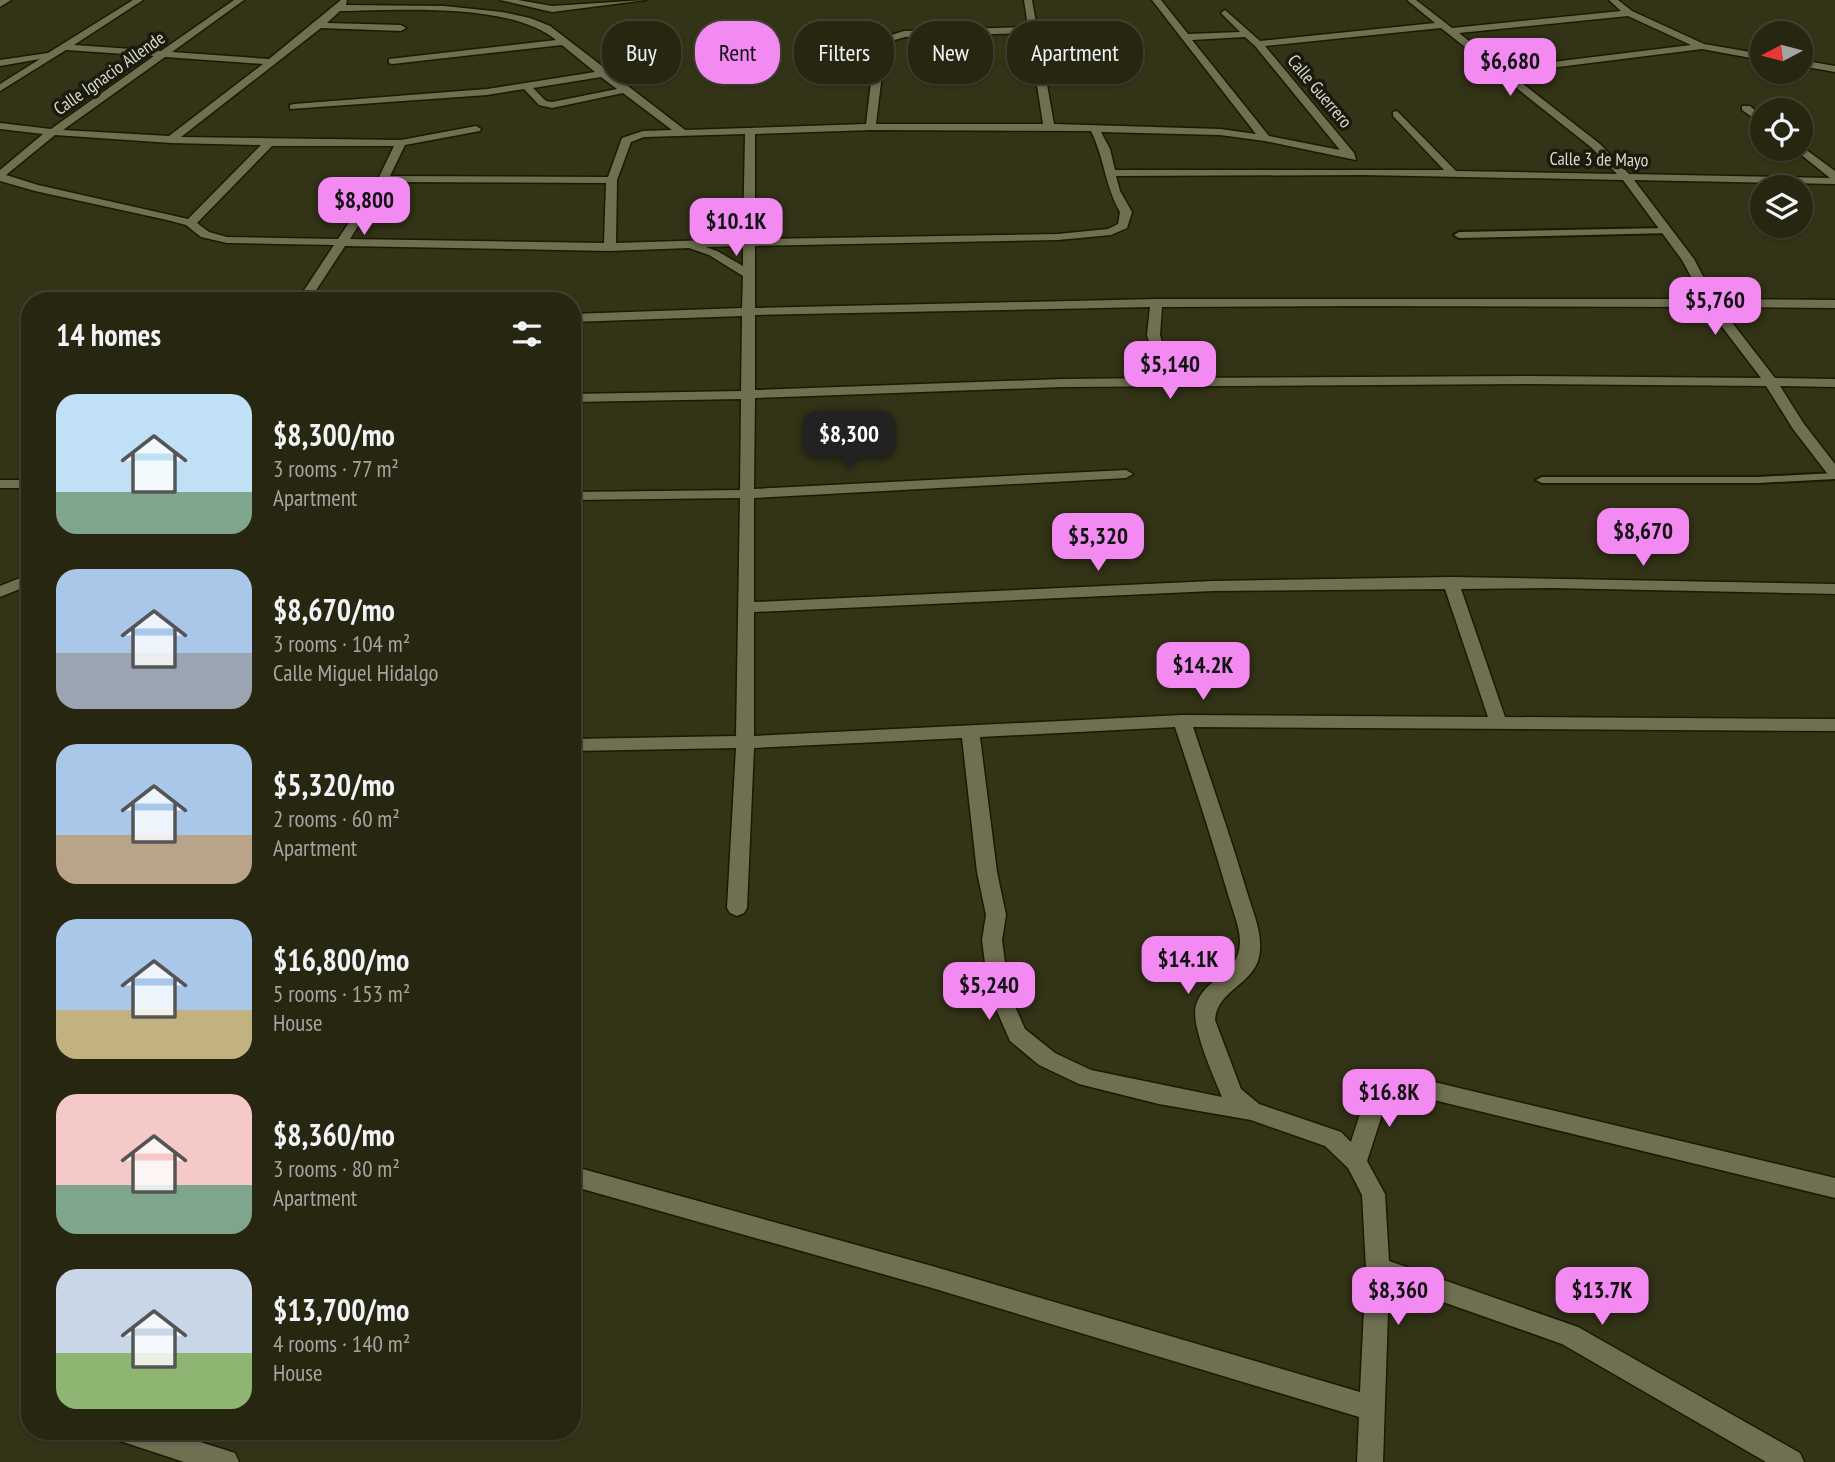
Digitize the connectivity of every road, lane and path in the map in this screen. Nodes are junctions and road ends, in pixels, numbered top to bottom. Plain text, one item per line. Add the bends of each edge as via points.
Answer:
1 (7, 0) edge
2 (139, 0) edge
3 (240, 0) edge
4 (347, 0) edge
5 (642, 0) edge
6 (1028, 0) edge
7 (1156, 0) edge
8 (1411, 0) edge
9 (1613, 0) edge
10 (0, 4) edge
11 (505, 6) edge
12 (335, 8) junction
13 (1225, 13) dead end
14 (1629, 13) junction
15 (1031, 21) edge
16 (318, 26) junction
17 (401, 28) dead end
18 (1447, 28) junction
19 (1007, 30) edge
20 (1247, 34) junction
21 (1188, 37) junction
22 (565, 42) junction
23 (1258, 44) junction
24 (1702, 46) junction
25 (62, 47) junction
26 (52, 53) junction
27 (164, 54) junction
28 (1750, 55) edge
29 (391, 61) dead end
30 (272, 62) junction
31 (0, 63) edge
32 (1813, 65) edge
33 (1835, 69) edge
34 (1500, 71) junction
35 (602, 73) edge
36 (602, 74) edge
37 (617, 84) edge
38 (1041, 84) edge
39 (527, 87) junction
40 (0, 88) edge
41 (625, 90) junction
42 (294, 107) dead end
43 (1746, 108) dead end
44 (1750, 111) edge
45 (1396, 114) dead end
46 (0, 126) edge
47 (871, 127) junction
48 (1049, 127) junction
49 (1094, 128) junction
50 (476, 129) dead end
51 (51, 132) junction
52 (750, 132) junction
53 (684, 134) junction
54 (1265, 138) junction
55 (172, 140) junction
56 (269, 143) junction
57 (401, 143) junction
58 (1350, 155) junction
59 (1813, 160) edge
60 (1363, 172) junction
61 (1109, 173) junction
62 (1453, 174) junction
63 (0, 176) edge
64 (1626, 177) junction
65 (1835, 178) edge
66 (383, 179) junction
67 (612, 180) junction
68 (190, 223) junction
69 (1666, 231) junction
70 (1459, 234) dead end
71 (342, 240) junction
72 (751, 242) junction
73 (681, 244) junction
74 (610, 247) junction
75 (748, 274) junction
76 (309, 292) edge
77 (1157, 303) junction
78 (1711, 303) junction
79 (1835, 304) edge
80 (747, 311) junction
81 (581, 318) edge
82 (1769, 380) junction
83 (1167, 383) junction
84 (1835, 383) edge
85 (749, 395) junction
86 (581, 398) edge
87 (1126, 474) dead end
88 (1835, 475) edge
89 (1542, 480) dead end
90 (0, 484) edge
91 (21, 484) edge
92 (748, 494) junction
93 (581, 496) edge
94 (1451, 582) junction
95 (21, 583) edge
96 (1835, 589) edge
97 (0, 592) edge
98 (746, 607) junction
99 (1182, 721) junction
100 (1498, 721) junction
101 (1835, 725) edge
102 (970, 730) junction
103 (745, 742) junction
104 (581, 745) edge
105 (737, 908) dead end
106 (1251, 1111) junction
107 (1356, 1161) junction
108 (581, 1179) edge
109 (1835, 1188) edge
110 (1378, 1268) junction
111 (1371, 1408) junction
112 (155, 1440) edge
113 (226, 1462) edge
114 (1370, 1462) edge
115 (1791, 1462) edge

1 - 10 street
2 - 25 street
3 - 27 street, Calle Ignacio Allende
4 - 12 street
5 - 11 street via 575,9
6 - 15 street
7 - 21 street
8 - 18 street
9 - 14 street
11 - 12 street
11 - 22 street
12 - 16 street
13 - 20 street, Calle Guerrero
14 - 18 street
14 - 24 street
16 - 17 street
16 - 30 street
18 - 23 street
18 - 34 street
19 - 47 street via 923,32 888,39 880,49
20 - 21 street
20 - 23 street, Calle Guerrero
21 - 54 street
22 - 29 street
22 - 35 street
23 - 58 street, Calle Guerrero
24 - 28 street
24 - 34 street
25 - 26 street
25 - 27 street
26 - 31 street
26 - 40 street
27 - 30 street
27 - 51 street, Calle Ignacio Allende
30 - 55 street
32 - 33 street
34 - 64 street via 1596,146
36 - 39 street
37 - 41 street
38 - 48 street
39 - 41 street via 543,103 552,105
39 - 42 street
41 - 53 street
43 - 44 street
45 - 62 street
46 - 51 street
47 - 48 street
47 - 52 street
48 - 49 street
49 - 54 street
49 - 61 street via 1105,149
50 - 57 street
51 - 55 street
51 - 63 street, Calle Ignacio Allende
52 - 53 street
52 - 72 street
53 - 67 street via 631,136
54 - 58 street
55 - 56 street
56 - 57 street
56 - 68 street
57 - 66 street
58 - 60 street, Calle Guerrero
59 - 65 street
60 - 61 street, Calle 3 de Mayo
60 - 62 street, Calle 3 de Mayo
61 - 72 street via 1126,212 1123,226 1111,232 1058,237
62 - 64 street, Calle 3 de Mayo
63 - 68 street
64 - 65 street, Calle 3 de Mayo
64 - 69 street
66 - 67 street
66 - 71 street
67 - 74 street
68 - 71 street via 215,239
69 - 70 lane
69 - 78 street via 1688,259
71 - 74 street
71 - 76 street
72 - 73 street
72 - 75 street
73 - 74 street
73 - 75 street via 713,253
75 - 80 street
77 - 78 street
77 - 80 street
77 - 83 street via 1151,326 1153,342
78 - 79 street
78 - 82 street
80 - 81 street
80 - 85 street
82 - 83 street
82 - 84 street
82 - 88 street
83 - 85 street
85 - 86 street
85 - 92 street
87 - 92 street
88 - 89 lane via 1758,480
90 - 91 street
92 - 93 street
92 - 98 street
94 - 96 street
94 - 98 street via 1213,586
94 - 100 street
95 - 97 street
98 - 103 street
99 - 100 street
99 - 102 street
99 - 106 street via 1250,938 1249,958 1206,1006 1205,1020 1232,1095
100 - 101 street
102 - 103 street
102 - 106 street via 996,915 992,940 999,993 1017,1035 1047,1059 1087,1078
103 - 104 street
103 - 105 street
106 - 107 street via 1333,1139
107 - 109 street via 1376,1101 1389,1089 1413,1086
107 - 110 street via 1373,1194
108 - 111 street
110 - 111 street
110 - 115 street via 1569,1335
111 - 114 street
112 - 113 street

